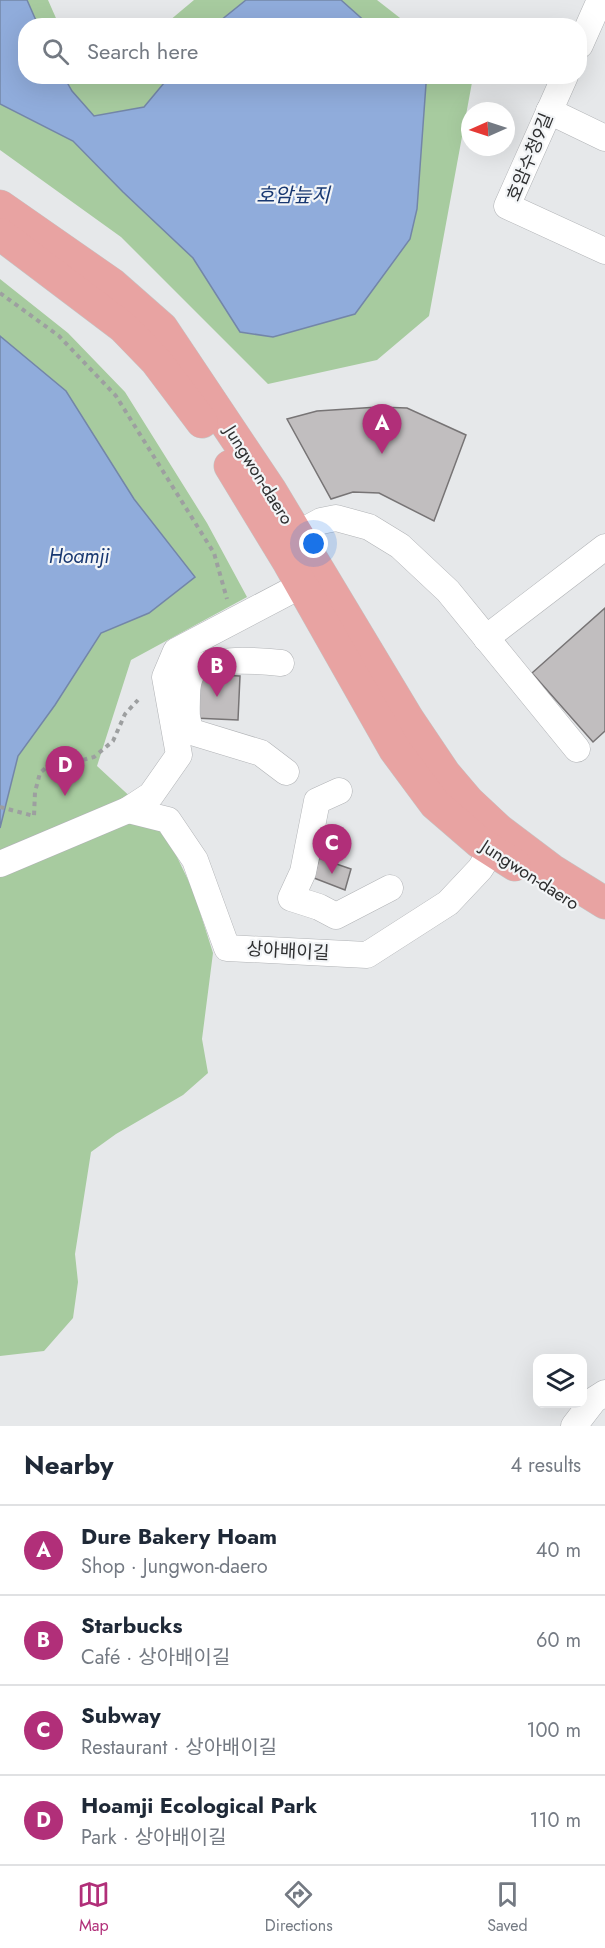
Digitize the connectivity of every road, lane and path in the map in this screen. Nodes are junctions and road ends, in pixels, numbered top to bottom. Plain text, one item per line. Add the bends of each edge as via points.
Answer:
1 (600, 0) edge
2 (587, 28) edge
3 (561, 84) edge
4 (549, 111) junction
5 (605, 138) edge
6 (0, 206) edge
7 (0, 234) edge
8 (605, 251) edge
9 (0, 293) edge
10 (297, 534) junction
11 (605, 547) edge
12 (312, 580) junction
13 (228, 602) dead end
14 (486, 638) junction
15 (281, 663) dead end
16 (138, 700) dead end
17 (577, 749) dead end
18 (286, 772) dead end
19 (339, 790) dead end
20 (0, 807) edge
21 (128, 810) junction
22 (492, 850) junction
23 (0, 864) edge
24 (390, 888) dead end
25 (605, 903) edge
26 (605, 924) edge
27 (605, 1393) edge
28 (574, 1426) edge

1 - 2 street
3 - 4 street, 호암수청9길
4 - 5 street
4 - 8 street, 호암수청9길 via 507,206
6 - 10 main road, Jungwon-daero via 112,284 162,328
7 - 12 main road, Jungwon-daero via 123,327 156,361
9 - 13 path via 59,336 116,396 214,553
10 - 12 main road, Jungwon-daero
10 - 14 street via 336,518 369,527 400,546 448,591
11 - 14 street
12 - 21 street via 176,651 165,677 180,755 151,795
12 - 22 main road, Jungwon-daero via 394,750 435,804
12 - 25 main road, Jungwon-daero via 445,774 468,801 552,870
14 - 17 street
15 - 18 street via 253,660 206,663 196,668 189,676 186,722 192,732 261,753
16 - 20 path via 125,714 113,741 94,757 51,763 39,773 34,816
19 - 24 street via 317,801 303,872 291,898 336,916
21 - 22 street, 상아배이길 via 168,820 195,860 228,948 367,955 448,903
21 - 23 street
22 - 26 main road, Jungwon-daero
27 - 28 street via 594,1400

